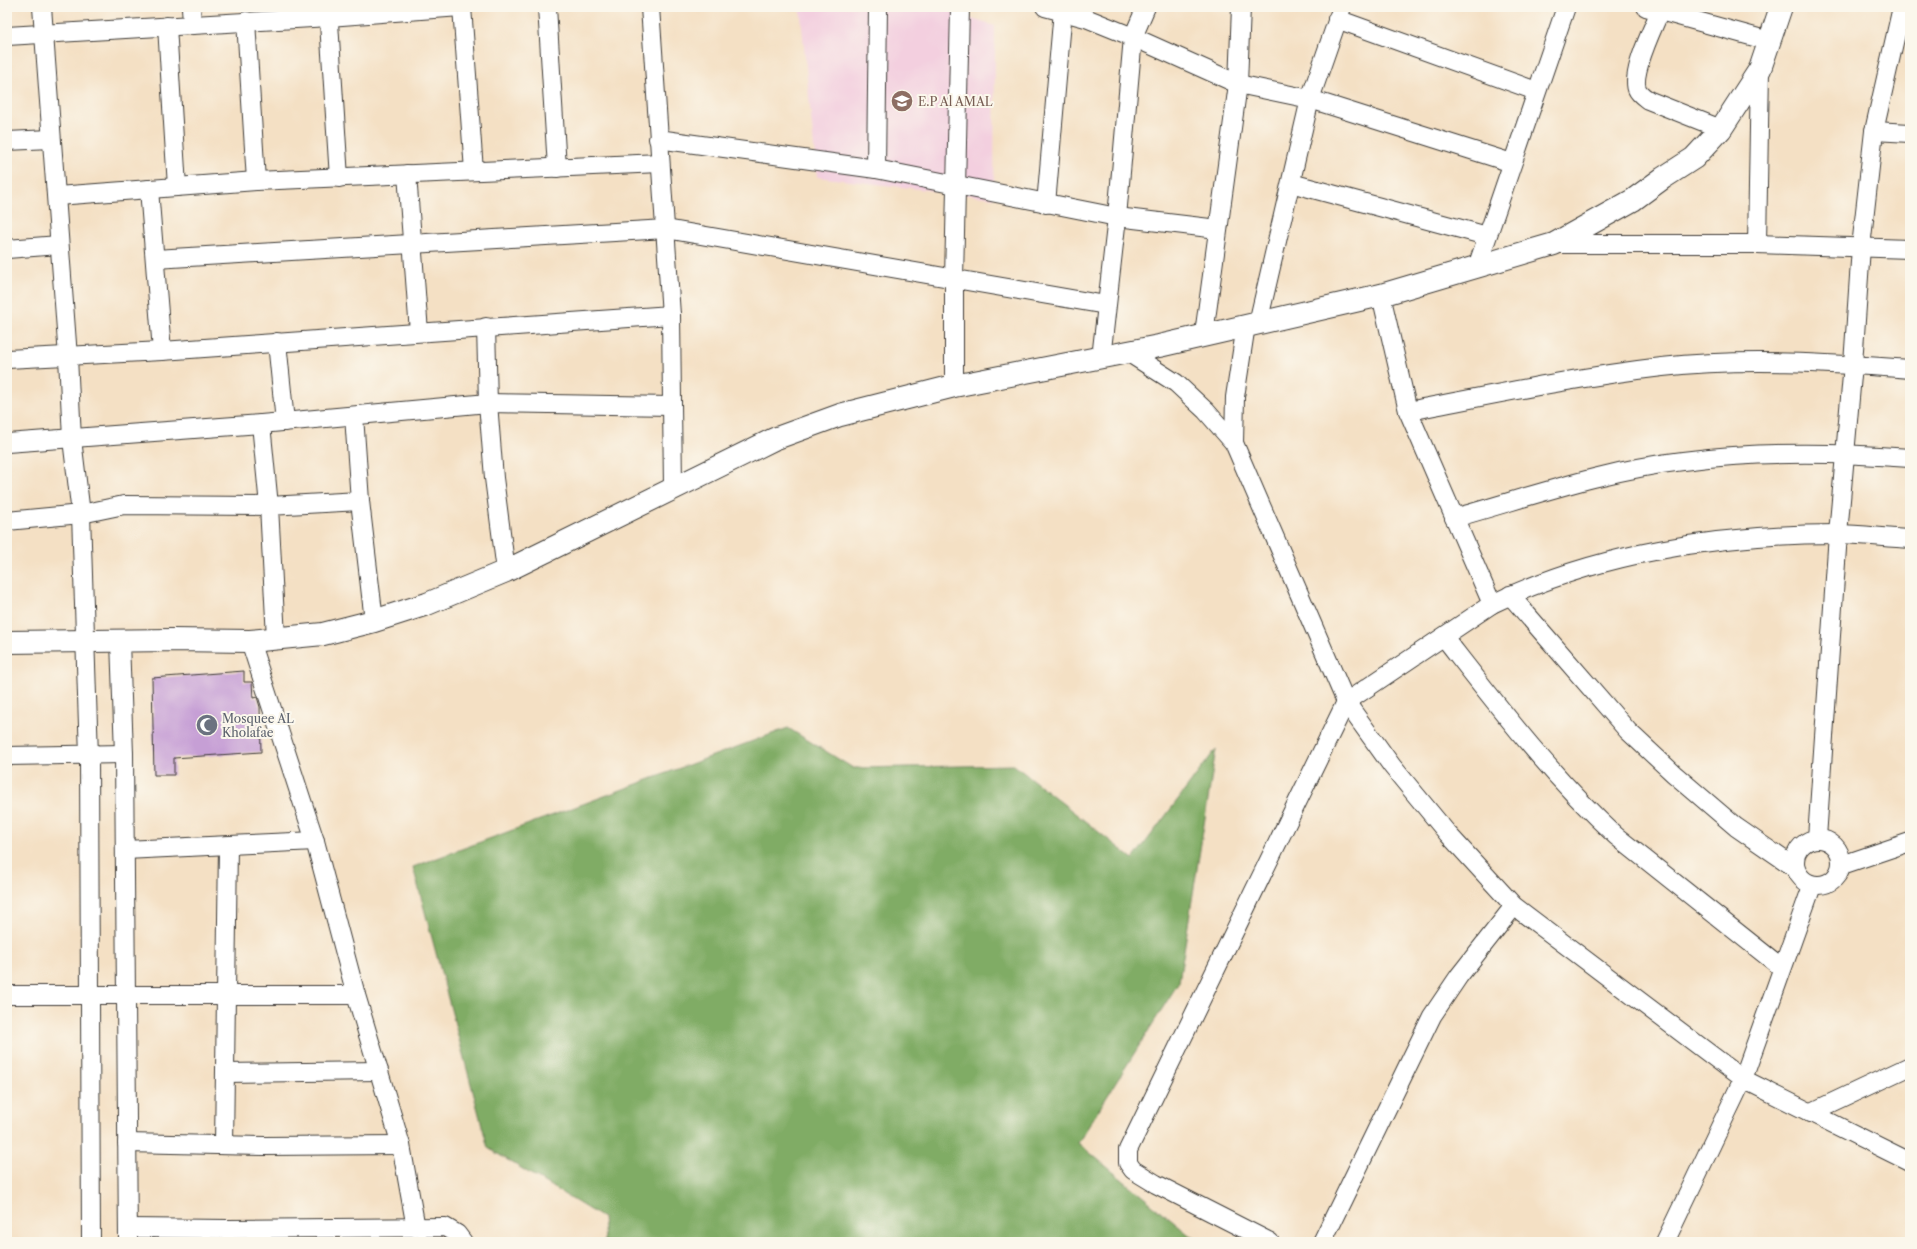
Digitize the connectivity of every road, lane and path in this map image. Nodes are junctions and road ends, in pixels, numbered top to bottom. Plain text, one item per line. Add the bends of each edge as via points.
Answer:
1 (42, 7) edge
2 (461, 7) edge
3 (547, 7) edge
4 (650, 7) edge
5 (878, 7) edge
6 (960, 7) edge
7 (1146, 7) edge
8 (1241, 7) edge
9 (1566, 7) edge
10 (1781, 7) edge
11 (1902, 7) edge
12 (1052, 8) edge
13 (1665, 10) edge
14 (328, 12) edge
15 (1339, 13) edge
16 (191, 16) edge
17 (246, 21) junction
18 (167, 26) junction
19 (1903, 32) edge
20 (44, 34) junction
21 (7, 36) edge
22 (1133, 36) junction
23 (1769, 41) junction
24 (1760, 69) junction
25 (1238, 84) junction
26 (1536, 91) junction
27 (1310, 99) junction
28 (1721, 129) junction
29 (1874, 131) junction
30 (1910, 133) edge
31 (51, 139) junction
32 (658, 139) junction
33 (7, 141) edge
34 (660, 163) junction
35 (1512, 163) junction
36 (557, 168) junction
37 (876, 169) junction
38 (474, 171) junction
39 (407, 174) junction
40 (339, 178) junction
41 (256, 181) junction
42 (1291, 183) junction
43 (956, 186) junction
44 (177, 187) junction
45 (149, 189) junction
46 (57, 196) junction
47 (1046, 204) junction
48 (1117, 217) junction
49 (666, 229) junction
50 (1218, 229) junction
51 (1487, 236) junction
52 (1554, 244) junction
53 (1757, 244) junction
54 (59, 245) junction
55 (412, 245) junction
56 (1861, 248) junction
57 (7, 249) edge
58 (1910, 249) edge
59 (155, 259) junction
60 (1477, 268) junction
61 (954, 279) junction
62 (1381, 295) junction
63 (1106, 305) junction
64 (671, 315) junction
65 (1252, 324) junction
66 (486, 327) junction
67 (419, 332) junction
68 (1204, 334) junction
69 (277, 342) junction
70 (162, 350) junction
71 (1126, 351) junction
72 (68, 357) junction
73 (1101, 358) junction
74 (7, 359) edge
75 (1853, 364) junction
76 (1910, 369) edge
77 (954, 386) junction
78 (488, 403) junction
79 (672, 406) junction
80 (1408, 411) junction
81 (354, 416) junction
82 (284, 422) junction
83 (261, 424) junction
84 (72, 439) junction
85 (7, 443) edge
86 (1234, 443) junction
87 (1845, 453) junction
88 (1910, 458) edge
89 (673, 489) junction
90 (360, 501) junction
91 (269, 506) junction
92 (80, 514) junction
93 (1454, 518) junction
94 (7, 521) edge
95 (1838, 534) junction
96 (1910, 540) edge
97 (506, 571) junction
98 (1510, 595) junction
99 (1492, 604) junction
100 (374, 621) junction
101 (1444, 637) junction
102 (276, 638) junction
103 (84, 641) junction
104 (250, 641) junction
105 (7, 642) edge
106 (120, 642) junction
107 (1346, 702) junction
108 (124, 754) junction
109 (7, 756) edge
110 (89, 756) junction
111 (1817, 838) junction
112 (315, 841) junction
113 (1910, 842) edge
114 (228, 846) junction
115 (125, 850) junction
116 (1842, 865) junction
117 (1794, 867) junction
118 (1812, 886) junction
119 (1514, 906) junction
120 (1782, 968) junction
121 (356, 994) junction
122 (7, 995) edge
123 (126, 995) junction
124 (226, 995) junction
125 (89, 996) junction
126 (1910, 1066) edge
127 (379, 1071) junction
128 (226, 1073) junction
129 (1743, 1079) junction
130 (1810, 1113) junction
131 (127, 1143) junction
132 (224, 1145) junction
133 (401, 1145) junction
134 (1910, 1162) edge
135 (416, 1228) junction
136 (128, 1235) edge
137 (315, 1235) edge
138 (391, 1235) edge
139 (228, 1236) edge
140 (91, 1242) edge
141 (463, 1242) edge
142 (1270, 1242) edge
143 (1322, 1242) edge
144 (1666, 1242) edge

1 - 20 street
2 - 14 street
2 - 38 street
3 - 36 street
4 - 32 street
5 - 37 street
6 - 43 street
7 - 22 street
8 - 25 street
9 - 26 street
10 - 23 main road
11 - 19 street
12 - 22 street
12 - 47 street
13 - 23 street
13 - 28 street via 1640,62 1637,89 1648,100
14 - 17 street
14 - 40 street
15 - 26 street
15 - 27 street
16 - 17 street
16 - 18 street
17 - 41 street
18 - 20 street
18 - 44 street
19 - 29 street
20 - 21 street
20 - 31 street
22 - 25 street
22 - 48 street
23 - 24 main road
24 - 28 main road
24 - 53 street
25 - 27 street
25 - 50 street
26 - 35 street
27 - 35 street
27 - 42 street
28 - 52 main road via 1694,158 1633,200
29 - 30 street
29 - 56 street
31 - 33 street
31 - 46 street
32 - 34 street
32 - 37 street
34 - 36 street
34 - 49 street
35 - 51 street
36 - 38 street
37 - 43 street
38 - 39 street
39 - 40 street
39 - 55 street
40 - 41 street
41 - 44 street
42 - 51 street
42 - 65 street
43 - 47 street
43 - 61 street
44 - 45 street
45 - 46 street
45 - 59 street
46 - 54 street
47 - 48 street
48 - 50 street
48 - 63 street
49 - 55 street
49 - 61 street
49 - 64 street
50 - 68 street
51 - 60 street
52 - 53 street
52 - 60 main road
53 - 56 street
54 - 57 street
54 - 72 street
55 - 59 street
55 - 67 street
56 - 58 street
56 - 75 street
59 - 70 street
60 - 62 main road
61 - 63 street
61 - 77 street
62 - 65 main road
62 - 80 street
63 - 73 street
64 - 66 street
64 - 79 street
65 - 68 main road
65 - 86 street via 1235,398
66 - 67 street
66 - 78 street
67 - 69 street
68 - 71 main road
69 - 70 street
69 - 82 street
70 - 72 street
71 - 73 main road
71 - 86 street via 1176,383 1206,411
72 - 74 street
72 - 84 street
73 - 77 main road
75 - 76 street
75 - 80 street via 1728,363 1663,367 1564,381
75 - 87 street
77 - 89 main road via 840,415 802,428 754,448
78 - 79 street
78 - 81 street
78 - 97 street via 494,478
79 - 89 street
80 - 93 street
81 - 82 street
81 - 90 street
82 - 83 street
83 - 84 street
83 - 91 street
84 - 85 street
84 - 92 street
86 - 107 street
87 - 88 street
87 - 93 street via 1763,453 1682,461 1611,474
87 - 95 street
89 - 97 main road
90 - 91 street
90 - 100 street
91 - 92 street via 124,505
91 - 102 street
92 - 94 street
92 - 103 street
93 - 99 street
95 - 96 street
95 - 98 street via 1731,539 1664,549 1599,565
95 - 111 street
97 - 100 main road via 428,604
98 - 99 street
98 - 117 street via 1628,731 1736,827
99 - 101 street
100 - 102 main road via 323,634
101 - 107 street
101 - 120 street via 1524,739 1594,816
102 - 104 main road
103 - 105 main road
103 - 106 main road
103 - 110 street
104 - 106 main road
104 - 112 street
106 - 108 street
107 - 119 street via 1392,766 1443,828
107 - 142 street via 1128,1150 1128,1163 1133,1170
108 - 110 street
108 - 115 street
109 - 110 street
110 - 125 street
111 - 116 street via 1830,842 1840,852
111 - 117 street via 1804,843 1796,853
112 - 114 street
112 - 121 street
113 - 116 street
114 - 115 street
114 - 124 street
115 - 123 street
116 - 118 street via 1837,877 1826,885
117 - 118 street via 1800,879
118 - 120 street
119 - 129 street
119 - 143 street via 1459,976 1432,1016
120 - 129 street
121 - 124 street
121 - 127 street
122 - 125 street
123 - 124 street
123 - 125 street
123 - 131 street
124 - 128 street
125 - 140 street
126 - 130 street
127 - 128 street
127 - 133 street
128 - 132 street
129 - 130 street
129 - 144 street
130 - 134 street
131 - 132 street
131 - 136 street
132 - 133 street
133 - 135 street
135 - 138 street
135 - 141 street via 445,1227 457,1234
136 - 139 street
137 - 138 street
137 - 139 street

